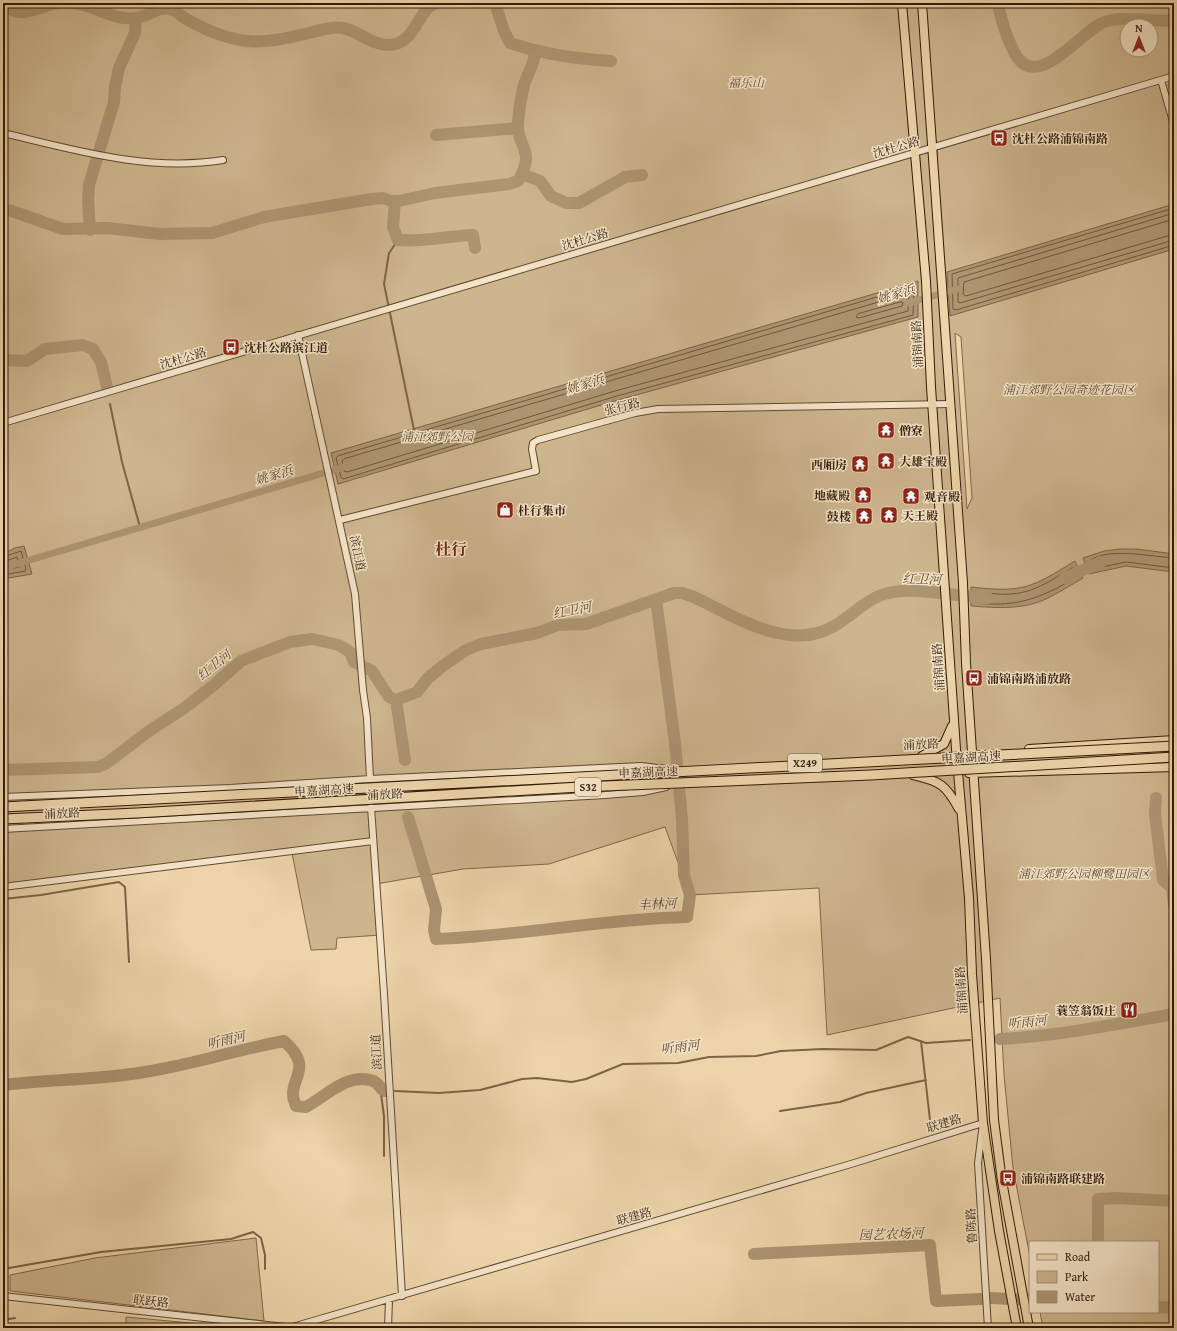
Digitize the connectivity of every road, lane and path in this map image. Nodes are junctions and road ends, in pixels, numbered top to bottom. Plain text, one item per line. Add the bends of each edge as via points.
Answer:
1 (902, 3) edge
2 (922, 3) edge
3 (1174, 76) edge
4 (1161, 80) junction
5 (1174, 125) edge
6 (3, 133) edge
7 (932, 148) junction
8 (915, 153) junction
9 (223, 160) dead end
10 (298, 335) junction
11 (933, 404) junction
12 (950, 404) junction
13 (3, 422) edge
14 (340, 520) junction
15 (954, 720) junction
16 (1174, 740) edge
17 (1174, 746) edge
18 (972, 753) junction
19 (956, 754) junction
20 (922, 756) junction
21 (1174, 758) edge
22 (1174, 767) edge
23 (671, 769) junction
24 (972, 773) junction
25 (957, 774) junction
26 (913, 775) junction
27 (370, 779) junction
28 (674, 785) junction
29 (3, 797) edge
30 (3, 806) edge
31 (371, 807) junction
32 (961, 815) junction
33 (3, 820) edge
34 (3, 829) edge
35 (373, 840) junction
36 (3, 888) edge
37 (983, 1123) junction
38 (3, 1296) edge
39 (402, 1296) junction
40 (389, 1300) junction
41 (293, 1328) edge
42 (388, 1328) edge
43 (988, 1328) edge
44 (1017, 1328) edge
45 (1029, 1328) edge

1 - 8 main road, 浦锦南路
2 - 7 main road
3 - 4 street, 沈杜公路
4 - 5 street
4 - 7 street, 沈杜公路
6 - 9 street via 126,160 167,164 201,164
7 - 8 street, 沈杜公路
7 - 12 main road
8 - 10 street, 沈杜公路
8 - 11 main road, 浦锦南路
10 - 13 street, 沈杜公路
10 - 14 street, 滨江道
11 - 12 street, 张行路
11 - 14 street, 张行路 via 658,409 635,412 538,440 533,443 532,449 536,471
11 - 15 main road, 浦锦南路
12 - 18 main road
14 - 27 street, 滨江道 via 355,594
15 - 19 main road, 浦锦南路
15 - 20 main road via 944,744
16 - 18 main road, 浦放路 / X249
17 - 30 highway, 申嘉湖高速 / S32, bridge
18 - 19 main road, 浦放路 / X249
18 - 24 main road
19 - 20 main road, 浦放路 / X249
19 - 25 main road, 浦锦南路
20 - 23 main road, 浦放路 / X249
21 - 33 highway, 申嘉湖高速 / S32, bridge via 870,775 580,787
22 - 24 main road, 浦放路
23 - 27 street, 浦放路 via 641,766
23 - 30 main road, 浦放路
24 - 25 main road, 浦放路
24 - 45 main road via 986,959 994,1120 1003,1189
25 - 26 main road, 浦放路
25 - 32 main road, 浦锦南路
26 - 28 main road, 浦放路, bridge
26 - 32 main road via 944,786
27 - 29 street, 浦放路 via 230,788
28 - 31 street, 浦放路 via 643,792 605,795
28 - 33 main road, 浦放路, bridge
31 - 34 street, 浦放路
31 - 35 street, 滨江道
32 - 37 main road, 浦锦南路 via 969,898
35 - 36 street
35 - 39 street, 滨江道
37 - 39 street, 联建路
37 - 43 street, 鲁陈路 via 978,1163
37 - 44 main road, 浦锦南路
38 - 41 street, 联跃路
39 - 40 street, 联建路
40 - 41 street, 联建路
40 - 42 street

